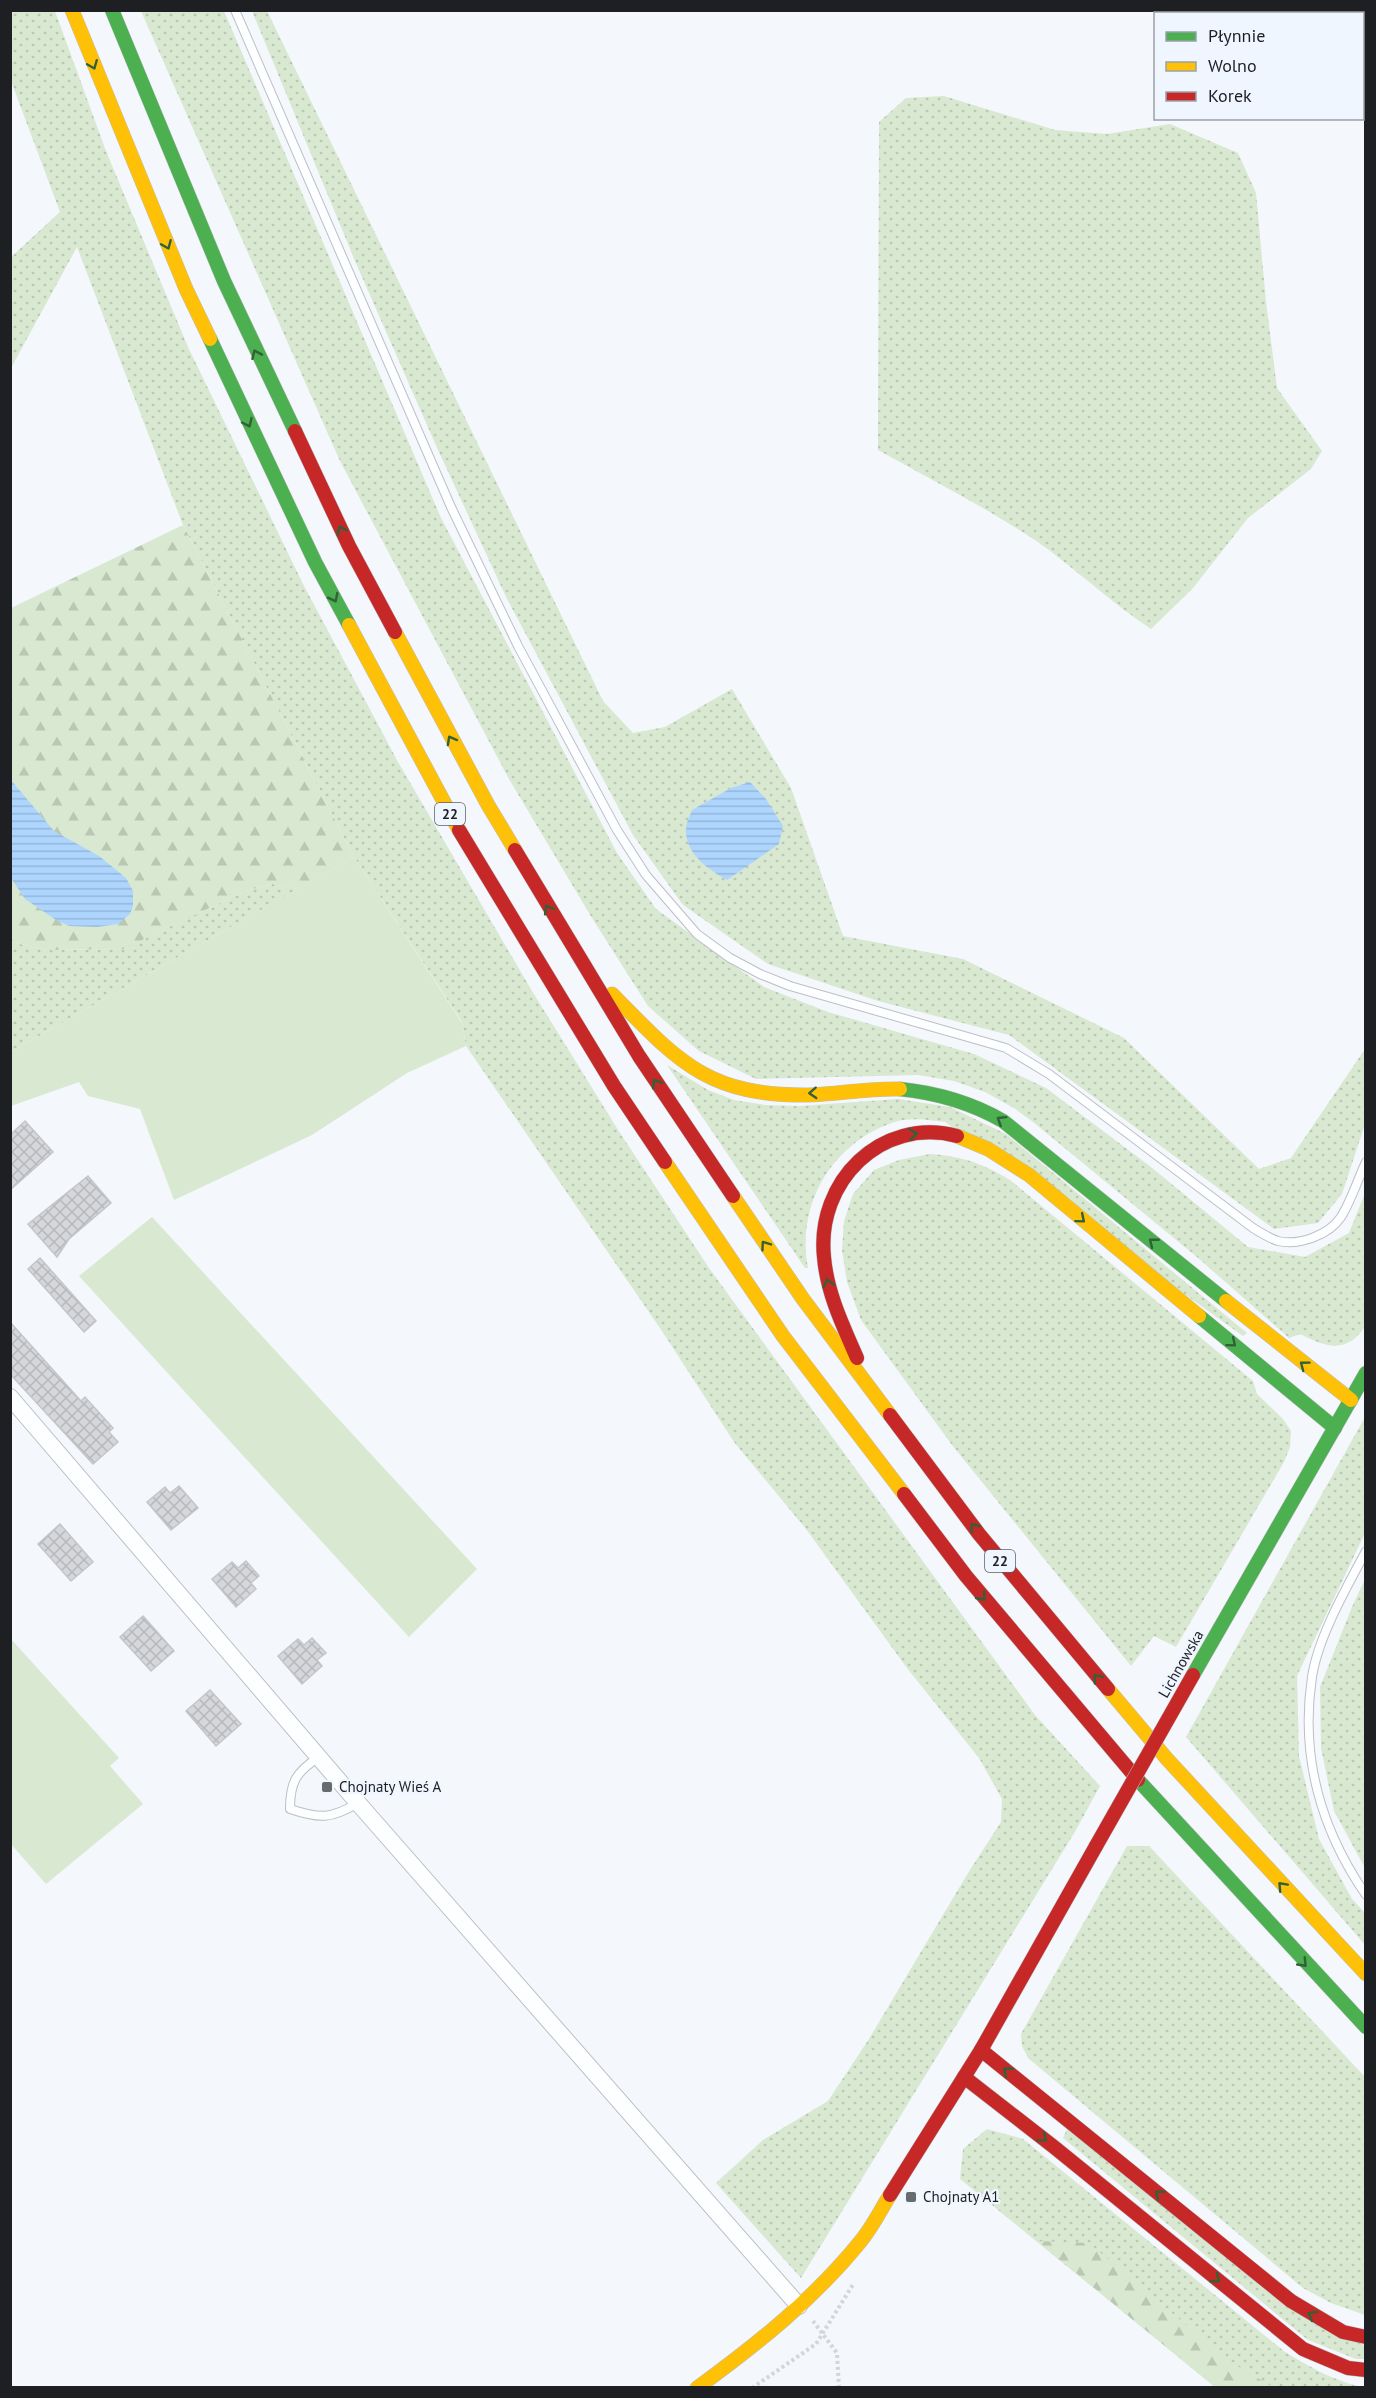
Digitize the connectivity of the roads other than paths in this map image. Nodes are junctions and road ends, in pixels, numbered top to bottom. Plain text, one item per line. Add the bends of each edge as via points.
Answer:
1 (72, 10) edge
2 (112, 10) edge
3 (235, 10) edge
4 (578, 959) junction
5 (1365, 1161) edge
6 (1365, 1373) edge
7 (872, 1395) junction
8 (10, 1397) edge
9 (1351, 1400) junction
10 (1335, 1428) junction
11 (1365, 1551) edge
12 (319, 1756) junction
13 (358, 1803) junction
14 (1365, 1895) edge
15 (1365, 1974) edge
16 (1365, 2027) edge
17 (981, 2050) junction
18 (964, 2077) junction
19 (800, 2306) junction
20 (1365, 2337) edge
21 (1365, 2370) edge
22 (697, 2388) edge

1 -> 16 main road, 22 via 196,312 306,544 447,809 612,1083 749,1288 945,1551 1116,1758
4 -> 2 main road, 22 via 443,725 315,478 225,285
3 - 5 lane via 451,507 518,646 617,830 646,875 697,934 730,958 790,986 1006,1048 1049,1074 1253,1228 1279,1241 1313,1237 1333,1226 1341,1217
7 -> 4 main road, 22 via 704,1156
9 -> 4 main road via 1000,1118 961,1099 930,1092 897,1089 781,1095 746,1091 720,1082 674,1055
6 - 9 main road, Lichnowska
7 -> 10 main road, 22 via 831,1294 823,1255 824,1221 832,1196 851,1167 872,1150 906,1135 941,1132 978,1143 1029,1175
15 -> 7 main road, 22 via 1101,1683 991,1550
8 - 12 street
9 - 10 main road, Lichnowska
10 - 17 main road, Lichnowska, bridge
11 - 14 lane via 1322,1644 1312,1676 1309,1738 1318,1799 1344,1861
12 - 13 street
12 - 13 lane via 302,1769 290,1789 290,1809 315,1818 343,1812
13 - 19 street
17 - 18 main road, Lichnowska
20 -> 17 main road via 1343,2332 1291,2301
18 - 19 main road, Lichnowska via 861,2241
18 -> 21 main road via 1304,2349 1348,2368
19 - 22 main road, Lichnowska

